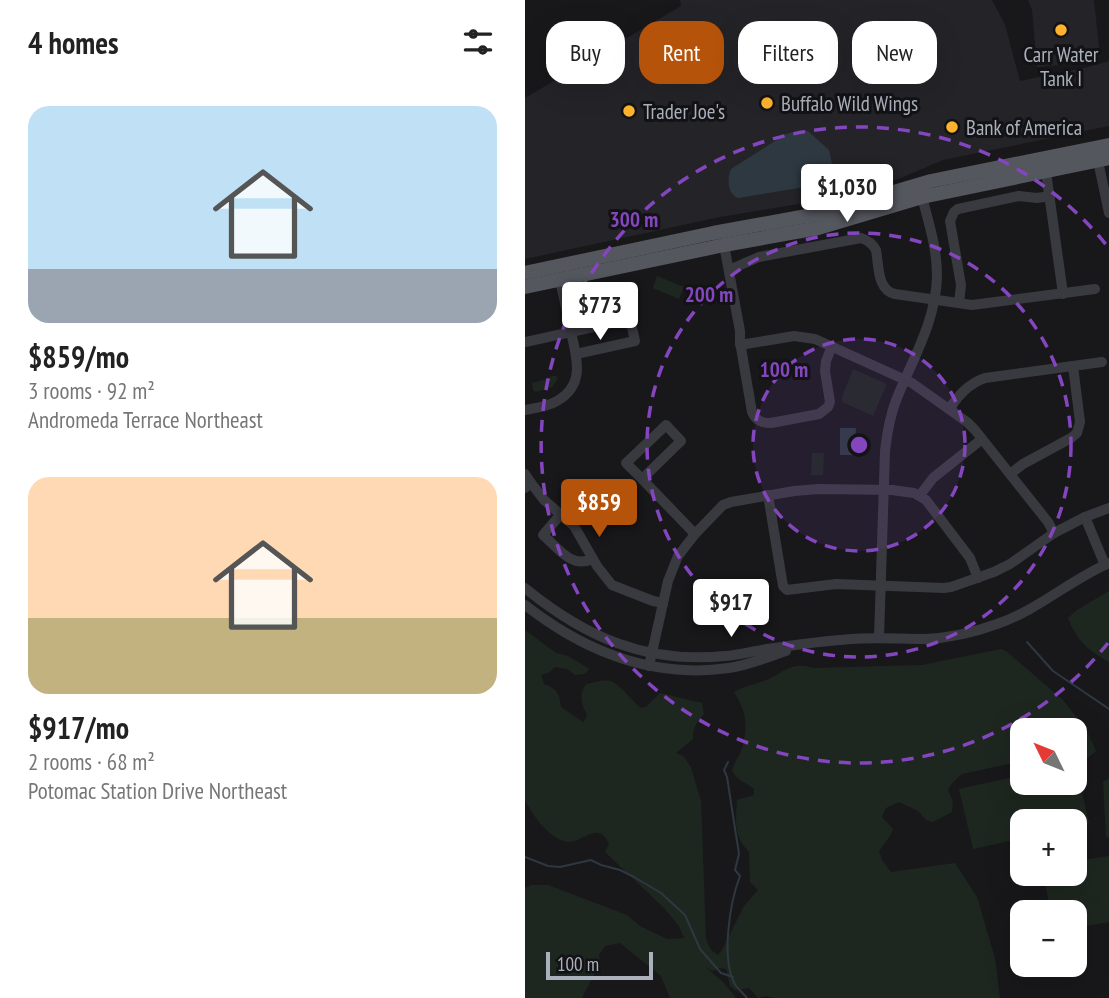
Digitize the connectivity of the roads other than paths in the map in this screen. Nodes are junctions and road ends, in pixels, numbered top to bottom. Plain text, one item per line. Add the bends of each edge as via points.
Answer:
1 (1109, 145) edge
2 (1103, 160) edge
3 (1046, 172) junction
4 (922, 197) junction
5 (1050, 197) junction
6 (1109, 213) edge
7 (724, 245) junction
8 (729, 270) junction
9 (525, 274) edge
10 (560, 279) junction
11 (525, 287) edge
12 (1095, 289) dead end
13 (1063, 294) junction
14 (935, 299) junction
15 (959, 303) junction
16 (571, 332) junction
17 (525, 342) edge
18 (740, 345) junction
19 (832, 346) junction
20 (576, 354) junction
21 (1102, 362) dead end
22 (1073, 366) junction
23 (905, 380) junction
24 (949, 408) junction
25 (525, 410) edge
26 (982, 439) junction
27 (1010, 474) junction
28 (642, 479) junction
29 (527, 482) edge
30 (884, 490) junction
31 (768, 495) junction
32 (920, 495) junction
33 (1109, 508) edge
34 (561, 514) junction
35 (1085, 517) junction
36 (1054, 533) junction
37 (695, 534) junction
38 (592, 559) junction
39 (1107, 564) edge
40 (978, 578) junction
41 (880, 586) junction
42 (525, 588) edge
43 (663, 603) junction
44 (525, 605) edge
45 (879, 638) junction
46 (809, 644) junction
47 (652, 653) junction
48 (649, 666) junction

1 - 9 main road via 924,183 823,213
2 - 3 main road
2 - 6 street
3 - 4 main road
3 - 5 street
4 - 7 main road via 818,228
4 - 14 street via 936,252
5 - 13 street
5 - 15 street via 1019,196 954,212 950,221 961,285
7 - 8 street
7 - 10 main road
8 - 14 street via 759,257 860,238 876,250 885,290
8 - 18 street
10 - 11 main road
10 - 16 street
12 - 13 street
13 - 15 street
14 - 15 street
14 - 23 street
16 - 17 street
16 - 20 street
16 - 20 street via 630,319 635,341
18 - 19 street via 795,336
18 - 19 street via 753,412 765,423 820,414 828,407 825,365
19 - 23 street
20 - 25 street via 577,374 571,389 549,405
21 - 22 street
22 - 24 street via 985,378 969,385
22 - 27 street via 1080,422 1077,433
23 - 24 street
23 - 30 street via 888,426
24 - 26 street
26 - 27 street
26 - 32 street via 933,478
27 - 36 street
28 - 28 street via 626,463 666,425 681,441
28 - 37 street
29 - 34 street
30 - 31 street via 819,489
30 - 32 street
30 - 41 street
31 - 37 street via 723,505
31 - 41 street via 785,589 827,584
32 - 40 street via 970,558
33 - 35 street
34 - 38 street via 574,526
34 - 38 street via 543,535 574,562
35 - 36 street
35 - 39 street
36 - 40 street via 1010,564
37 - 43 street via 672,568
38 - 43 street via 616,588
39 - 45 street via 998,624 928,639
40 - 41 street via 944,588
41 - 45 street
42 - 47 street via 590,633
43 - 47 street
44 - 48 street via 584,645
45 - 46 street
46 - 47 street via 724,656
46 - 48 street via 731,668
47 - 48 street

